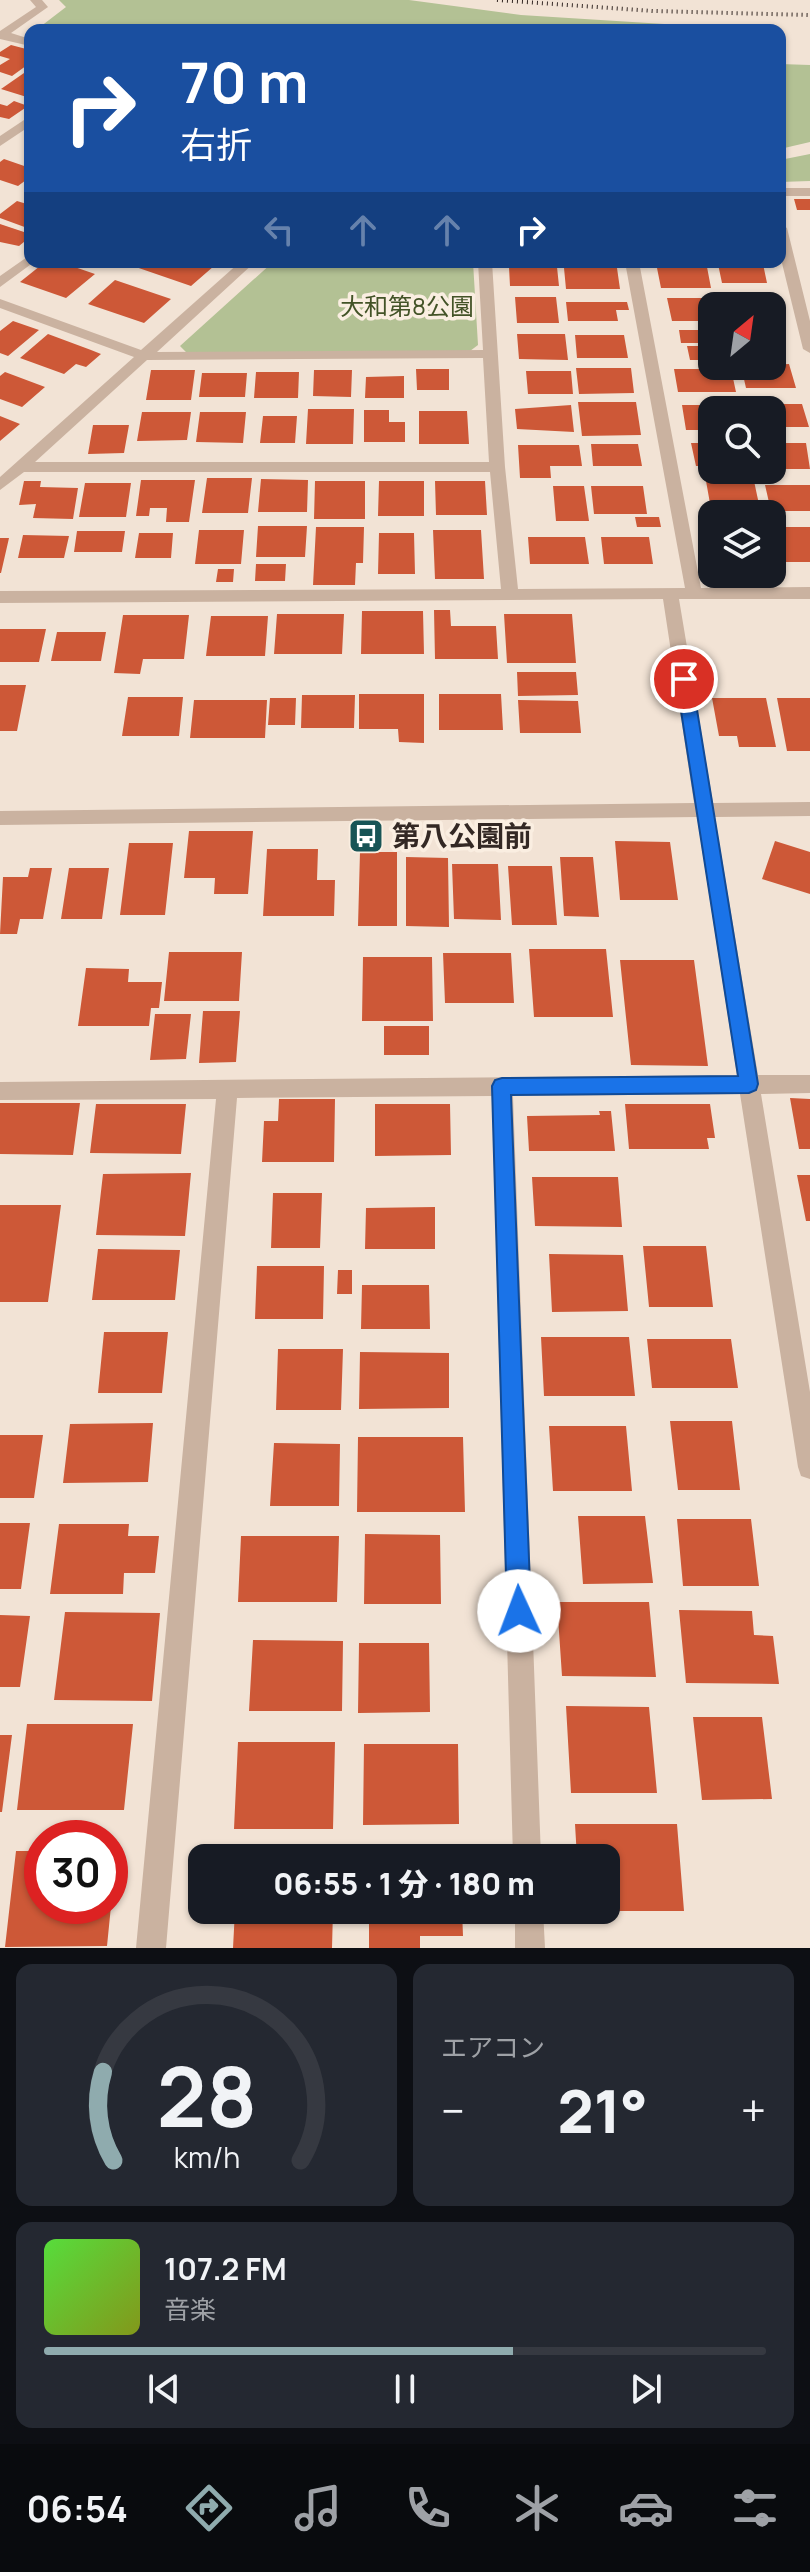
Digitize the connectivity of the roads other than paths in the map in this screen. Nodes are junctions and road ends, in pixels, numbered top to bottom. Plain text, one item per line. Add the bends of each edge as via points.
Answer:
1 (35, 0) edge
2 (1, 35) edge
3 (24, 41) edge
4 (24, 124) edge
5 (0, 142) edge
6 (786, 192) edge
7 (810, 192) edge
8 (786, 250) edge
9 (24, 264) edge
10 (241, 268) edge
11 (485, 268) edge
12 (633, 268) edge
13 (0, 283) edge
14 (0, 303) edge
15 (807, 328) edge
16 (810, 349) edge
17 (490, 354) junction
18 (144, 356) junction
19 (20, 467) junction
20 (497, 467) junction
21 (0, 485) edge
22 (694, 593) junction
23 (810, 593) edge
24 (670, 594) junction
25 (510, 595) junction
26 (0, 597) edge
27 (810, 809) edge
28 (705, 810) junction
29 (0, 818) edge
30 (749, 1084) junction
31 (810, 1084) edge
32 (502, 1086) junction
33 (227, 1089) junction
34 (0, 1091) edge
35 (810, 1467) edge
36 (527, 1844) edge
37 (529, 1924) edge
38 (151, 1948) edge
39 (530, 1948) edge

1 - 2 street via 43,7
2 - 3 street
4 - 5 street
6 - 7 street
8 - 15 street
9 - 13 street
10 - 18 street
11 - 17 street
12 - 22 street
14 - 18 street
15 - 16 street
17 - 18 street
17 - 20 street
18 - 19 street
19 - 20 street
19 - 21 street
20 - 25 street
22 - 23 street
22 - 24 street
24 - 25 street
24 - 28 street
25 - 26 street
27 - 28 street
28 - 29 street
28 - 30 street
30 - 31 street
30 - 32 street
30 - 35 street
32 - 33 street
32 - 36 street
33 - 34 street
33 - 38 street
37 - 39 street

